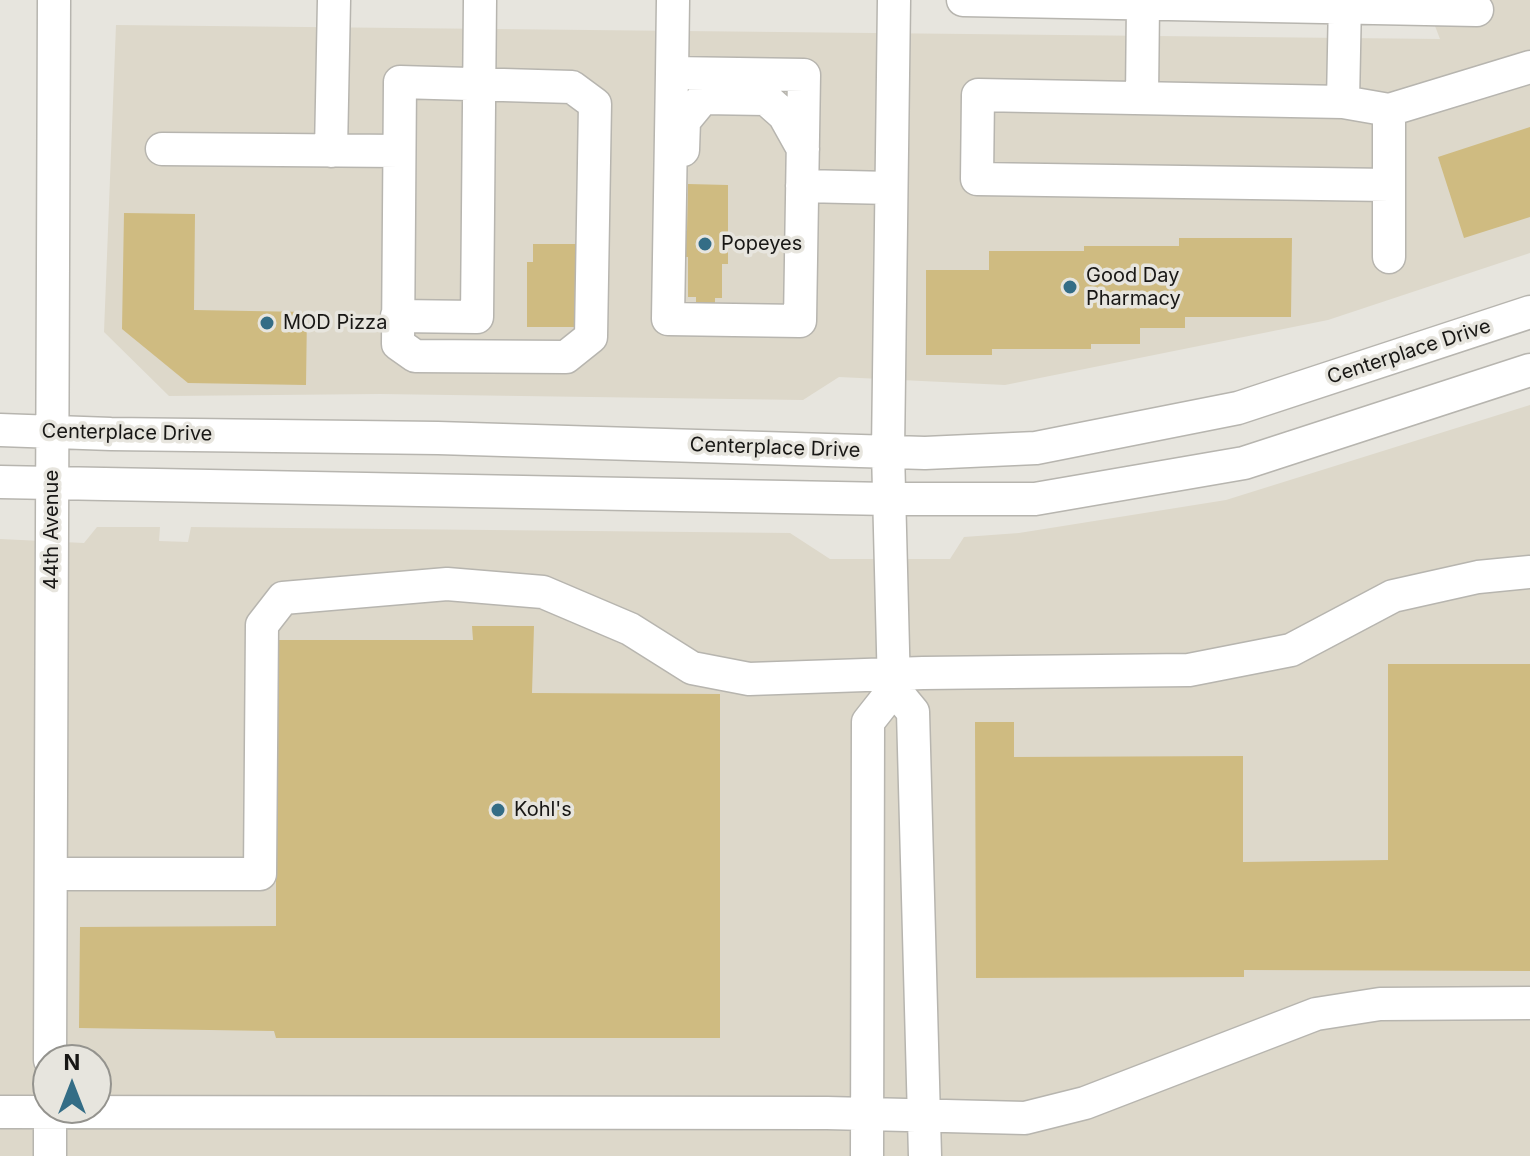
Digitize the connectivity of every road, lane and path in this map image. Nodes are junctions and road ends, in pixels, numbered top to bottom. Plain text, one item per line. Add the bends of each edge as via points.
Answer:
1 (54, 0) edge
2 (334, 0) edge
3 (480, 0) edge
4 (673, 0) edge
5 (894, 0) edge
6 (963, 0) edge
7 (1143, 3) junction
8 (1344, 4) edge
9 (1477, 10) dead end
10 (1530, 67) edge
11 (672, 73) junction
12 (479, 83) junction
13 (1142, 98) junction
14 (1343, 102) junction
15 (1389, 110) junction
16 (162, 149) dead end
17 (803, 149) junction
18 (331, 151) junction
19 (399, 151) junction
20 (1389, 185) junction
21 (802, 186) junction
22 (891, 188) junction
23 (1389, 257) dead end
24 (668, 291) junction
25 (1530, 312) edge
26 (397, 316) junction
27 (1530, 370) edge
28 (0, 430) edge
29 (53, 432) junction
30 (888, 451) junction
31 (0, 482) edge
32 (52, 483) junction
33 (889, 499) junction
34 (1530, 572) edge
35 (894, 682) junction
36 (51, 874) junction
37 (1530, 1003) edge
38 (50, 1044) edge
39 (112, 1110) edge
40 (32, 1111) edge
41 (0, 1112) edge
42 (867, 1114) junction
43 (925, 1116) junction
44 (50, 1124) edge
45 (50, 1156) edge
46 (867, 1156) edge
47 (925, 1156) edge

1 - 29 street, 44th Avenue
2 - 18 street
3 - 12 street
4 - 11 street
5 - 22 street
6 - 7 street
7 - 8 street
7 - 13 street
8 - 9 street
8 - 14 street
10 - 15 street
11 - 17 street via 804,75
11 - 24 street
12 - 19 street via 400,82
12 - 26 street via 477,317
12 - 26 street via 572,87 595,104 591,337 566,357 415,356 398,344
13 - 14 street
13 - 20 street via 978,95 977,179
14 - 15 street
15 - 20 street
16 - 18 street
17 - 21 street
17 - 24 street via 784,115 766,99 703,98 684,121 679,269
18 - 19 street
19 - 26 street
20 - 23 street
21 - 22 street
21 - 24 street via 800,321 668,319
22 - 30 street
25 - 30 street, Centerplace Drive via 1238,408 1036,448
27 - 33 street via 1244,463 1035,499
28 - 29 street, Centerplace Drive
29 - 30 street, Centerplace Drive
29 - 32 street, 44th Avenue
30 - 33 street
31 - 32 street
32 - 33 street
32 - 36 street, 44th Avenue
33 - 35 street
34 - 35 street via 1478,577 1393,596 1291,650 1189,670
35 - 36 street via 749,679 692,668 630,629 543,592 447,584 283,598 262,625 260,874
35 - 42 street via 868,722
35 - 43 street via 913,712
36 - 38 street, 44th Avenue
37 - 43 street via 1380,1004 1316,1014 1085,1103 1025,1118
39 - 42 street
40 - 41 street
42 - 43 street
42 - 46 street
43 - 47 street
44 - 45 street

